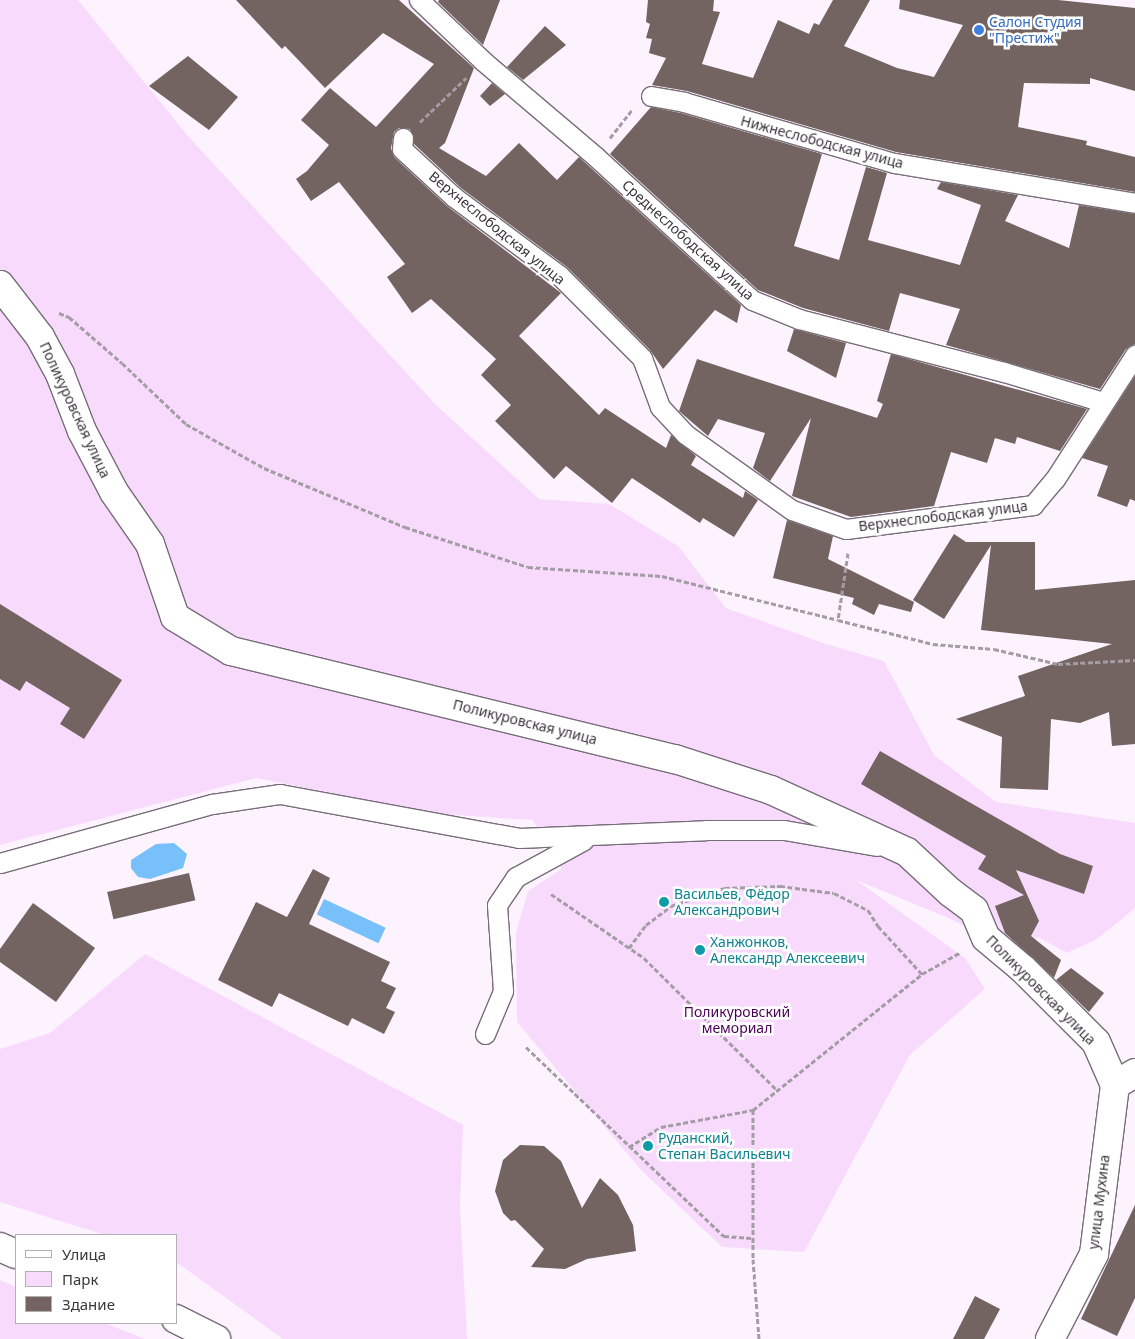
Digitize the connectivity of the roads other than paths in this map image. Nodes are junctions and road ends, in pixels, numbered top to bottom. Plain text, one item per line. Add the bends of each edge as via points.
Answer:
1 (420, 0) edge
2 (651, 96) road end
3 (403, 138) road end
4 (1135, 203) edge
5 (0, 285) edge
6 (1135, 355) edge
7 (1103, 402) junction
8 (590, 837) junction
9 (907, 852) junction
10 (0, 863) edge
11 (485, 1034) dead end
12 (1125, 1079) edge
13 (0, 1247) edge
14 (15, 1254) edge
15 (178, 1320) edge
16 (216, 1339) edge
17 (1050, 1339) edge

1 - 7 lane, Среднеслободская улица via 483,61 596,157 752,300 799,319 1004,372
2 - 4 lane, Нижнеслободская улица via 684,102 894,164
3 - 7 lane, Верхнеслободская улица via 402,149 441,185 559,275 642,358 660,407 685,434 792,510 846,529 1033,506
5 - 9 street, Поликуровская улица via 40,337 60,374 82,431 114,492 150,544 175,617 231,651 675,759 771,790
6 - 7 lane
8 - 9 lane via 706,830 784,830
8 - 10 lane via 519,838 280,794 212,804
8 - 11 lane via 516,877 497,905 503,991
9 - 12 street, Поликуровская улица via 974,910 986,938 1023,969 1096,1042
12 - 17 street, улица Мухина via 1094,1254
13 - 14 street
15 - 16 street

